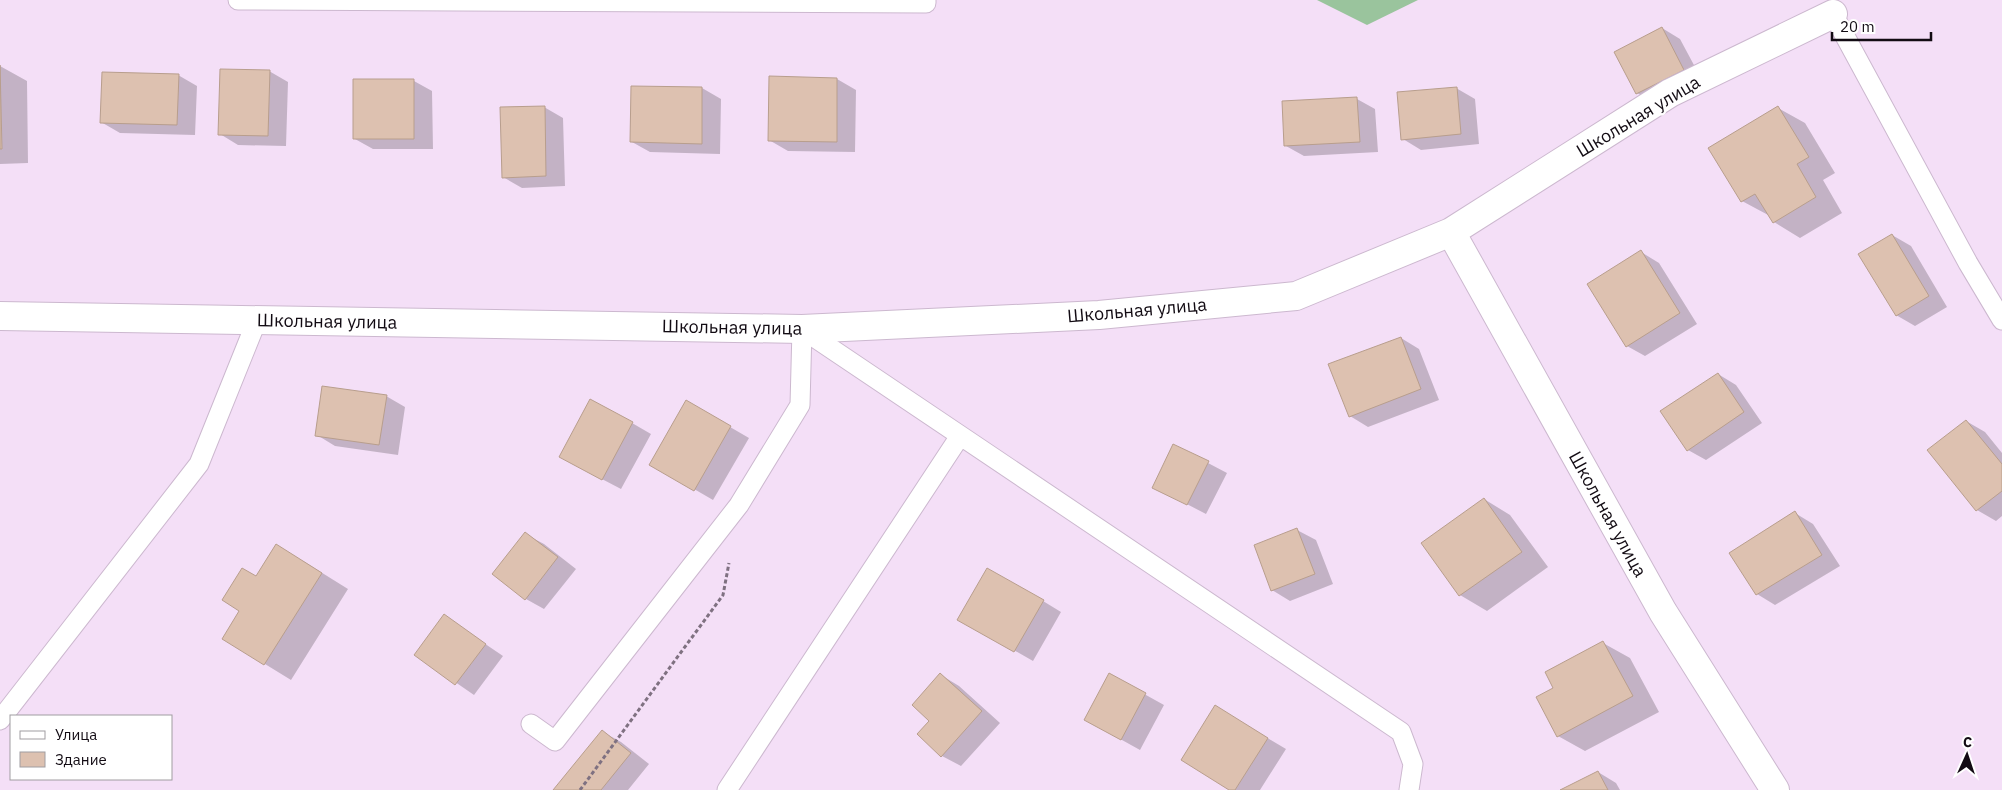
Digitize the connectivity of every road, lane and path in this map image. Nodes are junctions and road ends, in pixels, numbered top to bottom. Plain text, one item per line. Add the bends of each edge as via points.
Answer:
1 (238, 0) edge
2 (926, 0) edge
3 (1833, 14) joint
4 (1450, 232) junction
5 (0, 316) edge
6 (257, 320) junction
7 (2002, 320) edge
8 (802, 329) junction
9 (960, 436) junction
10 (729, 559) dead end
11 (0, 720) edge
12 (531, 724) dead end
13 (580, 790) edge
14 (727, 790) edge
15 (1408, 790) edge
16 (1774, 790) edge

1 - 2 lane
3 - 4 street, Школьная улица via 1670,93
3 - 7 lane
4 - 8 street, Школьная улица via 1296,296 1099,315
4 - 16 street, Школьная улица via 1663,612
5 - 6 street, Школьная улица
6 - 8 street, Школьная улица
6 - 11 lane via 199,464
8 - 9 lane
8 - 12 lane via 800,405 739,505 555,741
9 - 14 lane
9 - 15 lane via 1401,732 1413,764
10 - 13 path via 723,595

